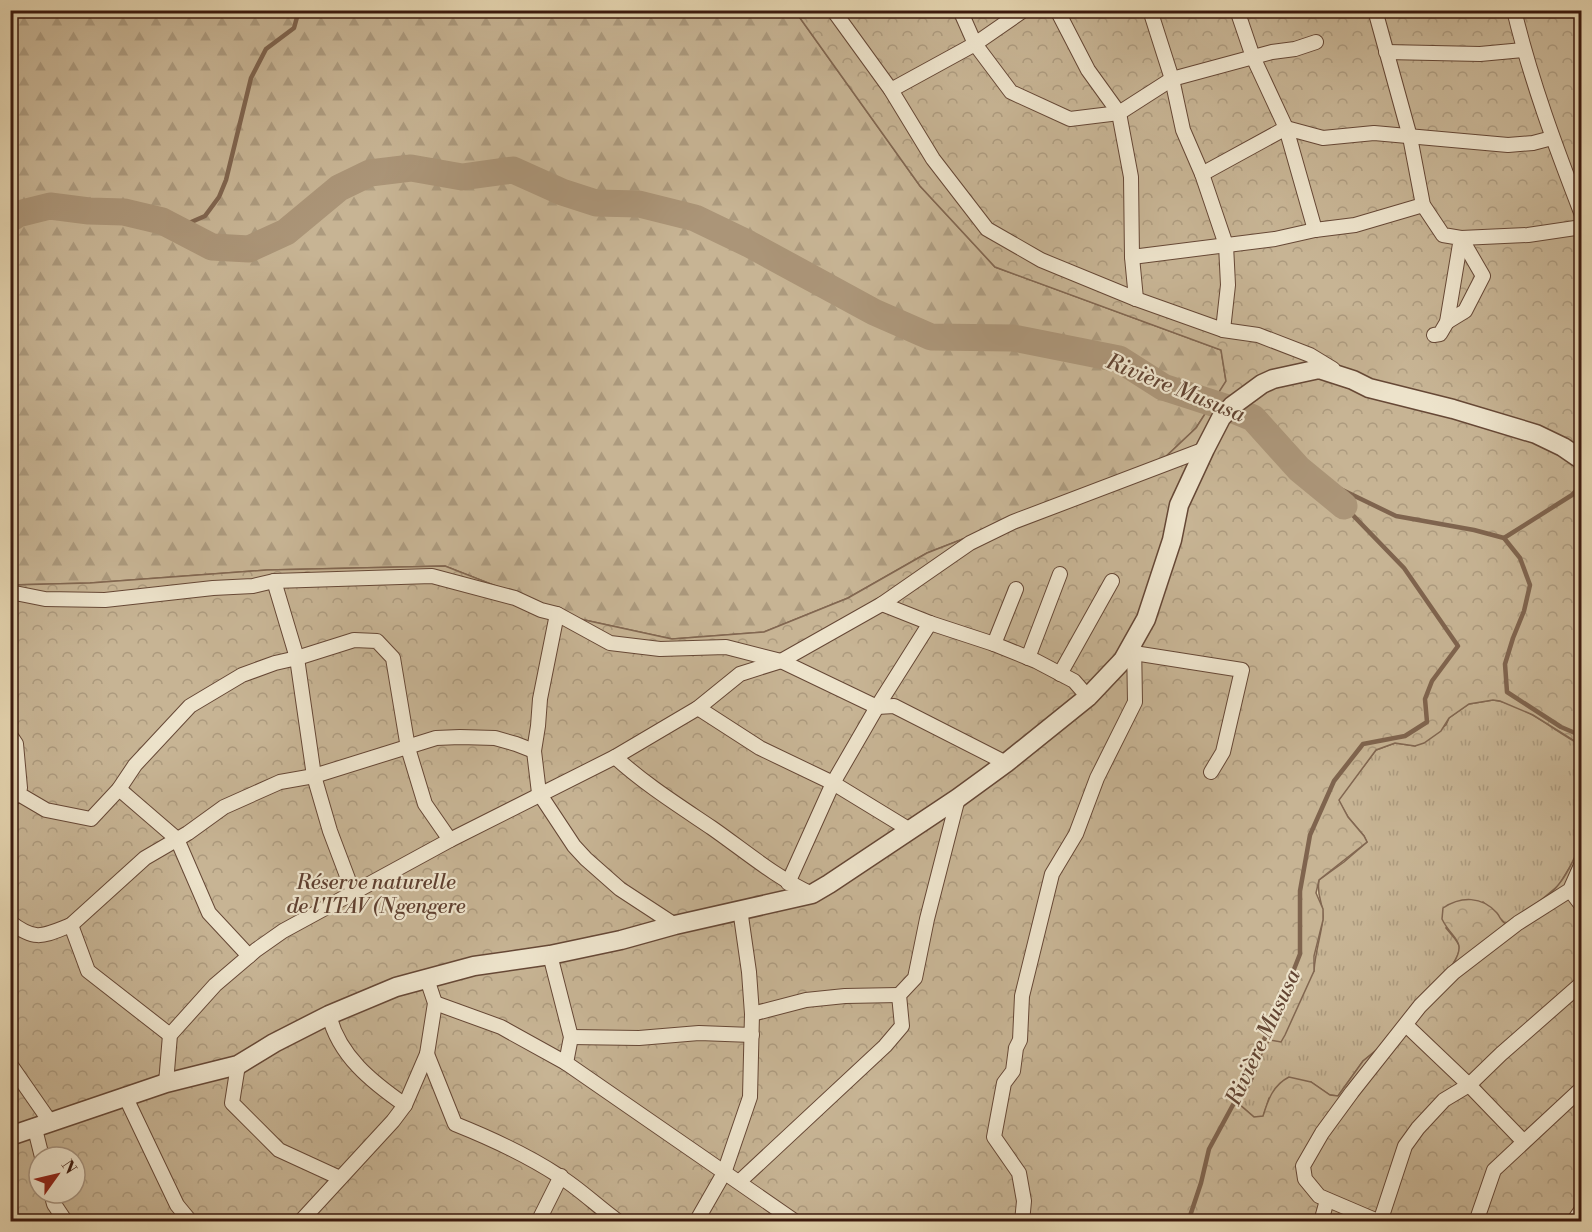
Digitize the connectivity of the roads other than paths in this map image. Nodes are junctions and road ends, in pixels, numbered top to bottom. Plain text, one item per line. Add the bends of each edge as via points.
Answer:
1 (833, 10) edge
2 (960, 10) edge
3 (1024, 10) edge
4 (1057, 10) edge
5 (1150, 10) edge
6 (1237, 10) edge
7 (1375, 10) edge
8 (1514, 10) edge
9 (1316, 42) dead end
10 (975, 44) junction
11 (1523, 50) junction
12 (1386, 52) junction
13 (1253, 57) junction
14 (1172, 79) junction
15 (891, 90) junction
16 (1119, 113) junction
17 (1286, 128) junction
18 (1410, 138) junction
19 (1552, 138) junction
20 (1202, 174) junction
21 (1423, 205) junction
22 (1581, 215) edge
23 (1581, 227) edge
24 (1315, 230) junction
25 (1461, 238) junction
26 (1226, 245) junction
27 (1132, 257) junction
28 (1136, 299) junction
29 (1447, 322) junction
30 (1223, 330) junction
31 (1434, 335) dead end
32 (1353, 380) junction
33 (1205, 449) junction
34 (1581, 460) edge
35 (1060, 574) dead end
36 (1112, 581) dead end
37 (274, 582) junction
38 (1016, 589) dead end
39 (10, 592) edge
40 (882, 604) junction
41 (557, 614) junction
42 (930, 623) junction
43 (994, 644) junction
44 (1134, 647) junction
45 (297, 658) junction
46 (1028, 658) junction
47 (781, 661) junction
48 (1060, 674) junction
49 (1088, 697) junction
50 (877, 707) junction
51 (698, 708) junction
52 (10, 735) edge
53 (408, 748) junction
54 (534, 751) junction
55 (615, 757) junction
56 (1006, 763) junction
57 (1211, 772) dead end
58 (314, 777) junction
59 (833, 783) junction
60 (119, 789) junction
61 (539, 794) junction
62 (14, 798) edge
63 (958, 798) junction
64 (910, 830) junction
65 (177, 839) junction
66 (450, 840) junction
67 (1581, 863) edge
68 (788, 883) junction
69 (1570, 890) junction
70 (353, 892) junction
71 (812, 894) junction
72 (1581, 906) edge
73 (740, 909) junction
74 (11, 923) edge
75 (71, 925) junction
76 (675, 925) junction
77 (550, 955) junction
78 (249, 956) junction
79 (427, 979) junction
80 (1581, 983) edge
81 (899, 995) junction
82 (435, 1003) junction
83 (752, 1014) junction
84 (329, 1015) junction
85 (1406, 1025) junction
86 (170, 1035) junction
87 (752, 1035) junction
88 (571, 1037) junction
89 (427, 1054) junction
90 (566, 1063) junction
91 (10, 1064) edge
92 (238, 1065) junction
93 (166, 1083) junction
94 (1469, 1085) junction
95 (1581, 1088) edge
96 (126, 1098) junction
97 (405, 1105) junction
98 (43, 1126) junction
99 (10, 1136) edge
100 (1523, 1141) junction
101 (42, 1145) edge
102 (724, 1173) junction
103 (561, 1176) junction
104 (340, 1178) junction
105 (739, 1182) junction
106 (1327, 1200) junction
107 (55, 1205) edge
108 (1581, 1209) edge
109 (66, 1221) edge
110 (191, 1221) edge
111 (300, 1221) edge
112 (538, 1221) edge
113 (618, 1221) edge
114 (696, 1221) edge
115 (796, 1221) edge
116 (1022, 1221) edge
117 (1321, 1221) edge
118 (1380, 1221) edge
119 (1476, 1221) edge
120 (1573, 1221) edge

1 - 15 street
2 - 10 street
3 - 10 street
4 - 16 street via 1088,70
5 - 14 street
6 - 13 street
7 - 12 street
8 - 11 street
9 - 13 street
10 - 15 street
10 - 16 street via 1011,92 1070,119
11 - 12 street via 1480,54
11 - 19 street
12 - 18 street
13 - 14 street
13 - 17 street
14 - 16 street
14 - 20 street via 1183,130
15 - 28 street via 933,159 987,229 1041,260
16 - 27 street via 1131,177
17 - 18 street via 1323,138 1374,133
17 - 20 street
17 - 24 street
18 - 19 street via 1508,145
18 - 21 street
19 - 22 street
20 - 26 street
21 - 24 street via 1355,225
21 - 25 street via 1443,235
23 - 25 street via 1528,235
24 - 26 street
25 - 29 street
25 - 29 street via 1483,276 1465,311
26 - 27 street
26 - 30 street via 1228,285
27 - 28 street
28 - 30 street
29 - 31 street via 1440,334
30 - 32 street via 1258,335 1279,343 1310,355
32 - 33 street via 1319,369 1262,384 1227,412
32 - 34 street via 1536,434
33 - 40 street via 970,543
33 - 44 street via 1179,505 1172,540
35 - 46 street
36 - 48 street
37 - 39 street via 105,600 45,599
37 - 41 street via 432,576 515,598
37 - 45 street
38 - 43 street
40 - 42 street
40 - 47 street
41 - 47 street via 610,643 660,649 726,647
41 - 54 street
42 - 43 street
42 - 50 street
43 - 46 street
44 - 49 street
44 - 57 street via 1242,670 1222,752
44 - 116 street via 1135,702 1097,778 1076,834 1052,874 1022,996 1020,1040 1013,1071 1004,1083 994,1137 1019,1173 1024,1201
45 - 53 street via 354,640 376,641 393,658
45 - 58 street
45 - 60 street via 242,675 190,706 135,765
46 - 48 street
47 - 50 street
47 - 51 street via 740,674
48 - 49 street via 1074,681
49 - 56 street
50 - 56 street via 894,706
50 - 59 street
51 - 55 street
51 - 59 street via 760,748
52 - 62 street via 16,744 20,788
53 - 54 street via 436,738 460,737 495,738
53 - 58 street
53 - 66 street via 425,804
54 - 61 street
55 - 61 street
55 - 68 street via 641,780
56 - 63 street
58 - 65 street via 280,782 224,807
58 - 70 street
59 - 64 street
59 - 68 street
60 - 62 street via 91,819 46,810
60 - 65 street
61 - 66 street
61 - 76 street via 586,859 620,889
63 - 64 street
63 - 81 street via 915,978
64 - 71 street
65 - 75 street via 145,858
65 - 78 street via 208,913
66 - 70 street
67 - 69 street
68 - 71 street
69 - 72 street
69 - 85 street via 1518,923 1453,973
70 - 78 street
71 - 73 street
73 - 76 street
73 - 83 street
74 - 75 street via 43,936
75 - 86 street via 88,971
76 - 77 street
77 - 79 street via 474,966
77 - 88 street
78 - 86 street via 215,985
79 - 82 street
79 - 84 street via 396,987
80 - 94 street
81 - 83 street via 806,1000
81 - 105 street via 902,1026 885,1046
82 - 89 street
82 - 90 street via 501,1027
83 - 87 street
84 - 92 street
84 - 97 street via 349,1056 376,1085
85 - 94 street
85 - 106 street via 1340,1108 1303,1166 1305,1179
86 - 93 street
87 - 88 street
87 - 102 street via 750,1097
88 - 90 street
89 - 97 street
89 - 103 street via 454,1124
90 - 102 street
91 - 98 street
92 - 93 street
92 - 104 street via 232,1103 279,1150
93 - 96 street
94 - 100 street
94 - 118 street via 1444,1100 1405,1146
95 - 100 street
96 - 98 street
96 - 110 street via 177,1204
97 - 104 street
98 - 99 street
98 - 101 street
100 - 119 street via 1494,1170
102 - 105 street
102 - 114 street
103 - 112 street
103 - 113 street
104 - 111 street
105 - 115 street
106 - 117 street
106 - 118 street
107 - 109 street
108 - 120 street

